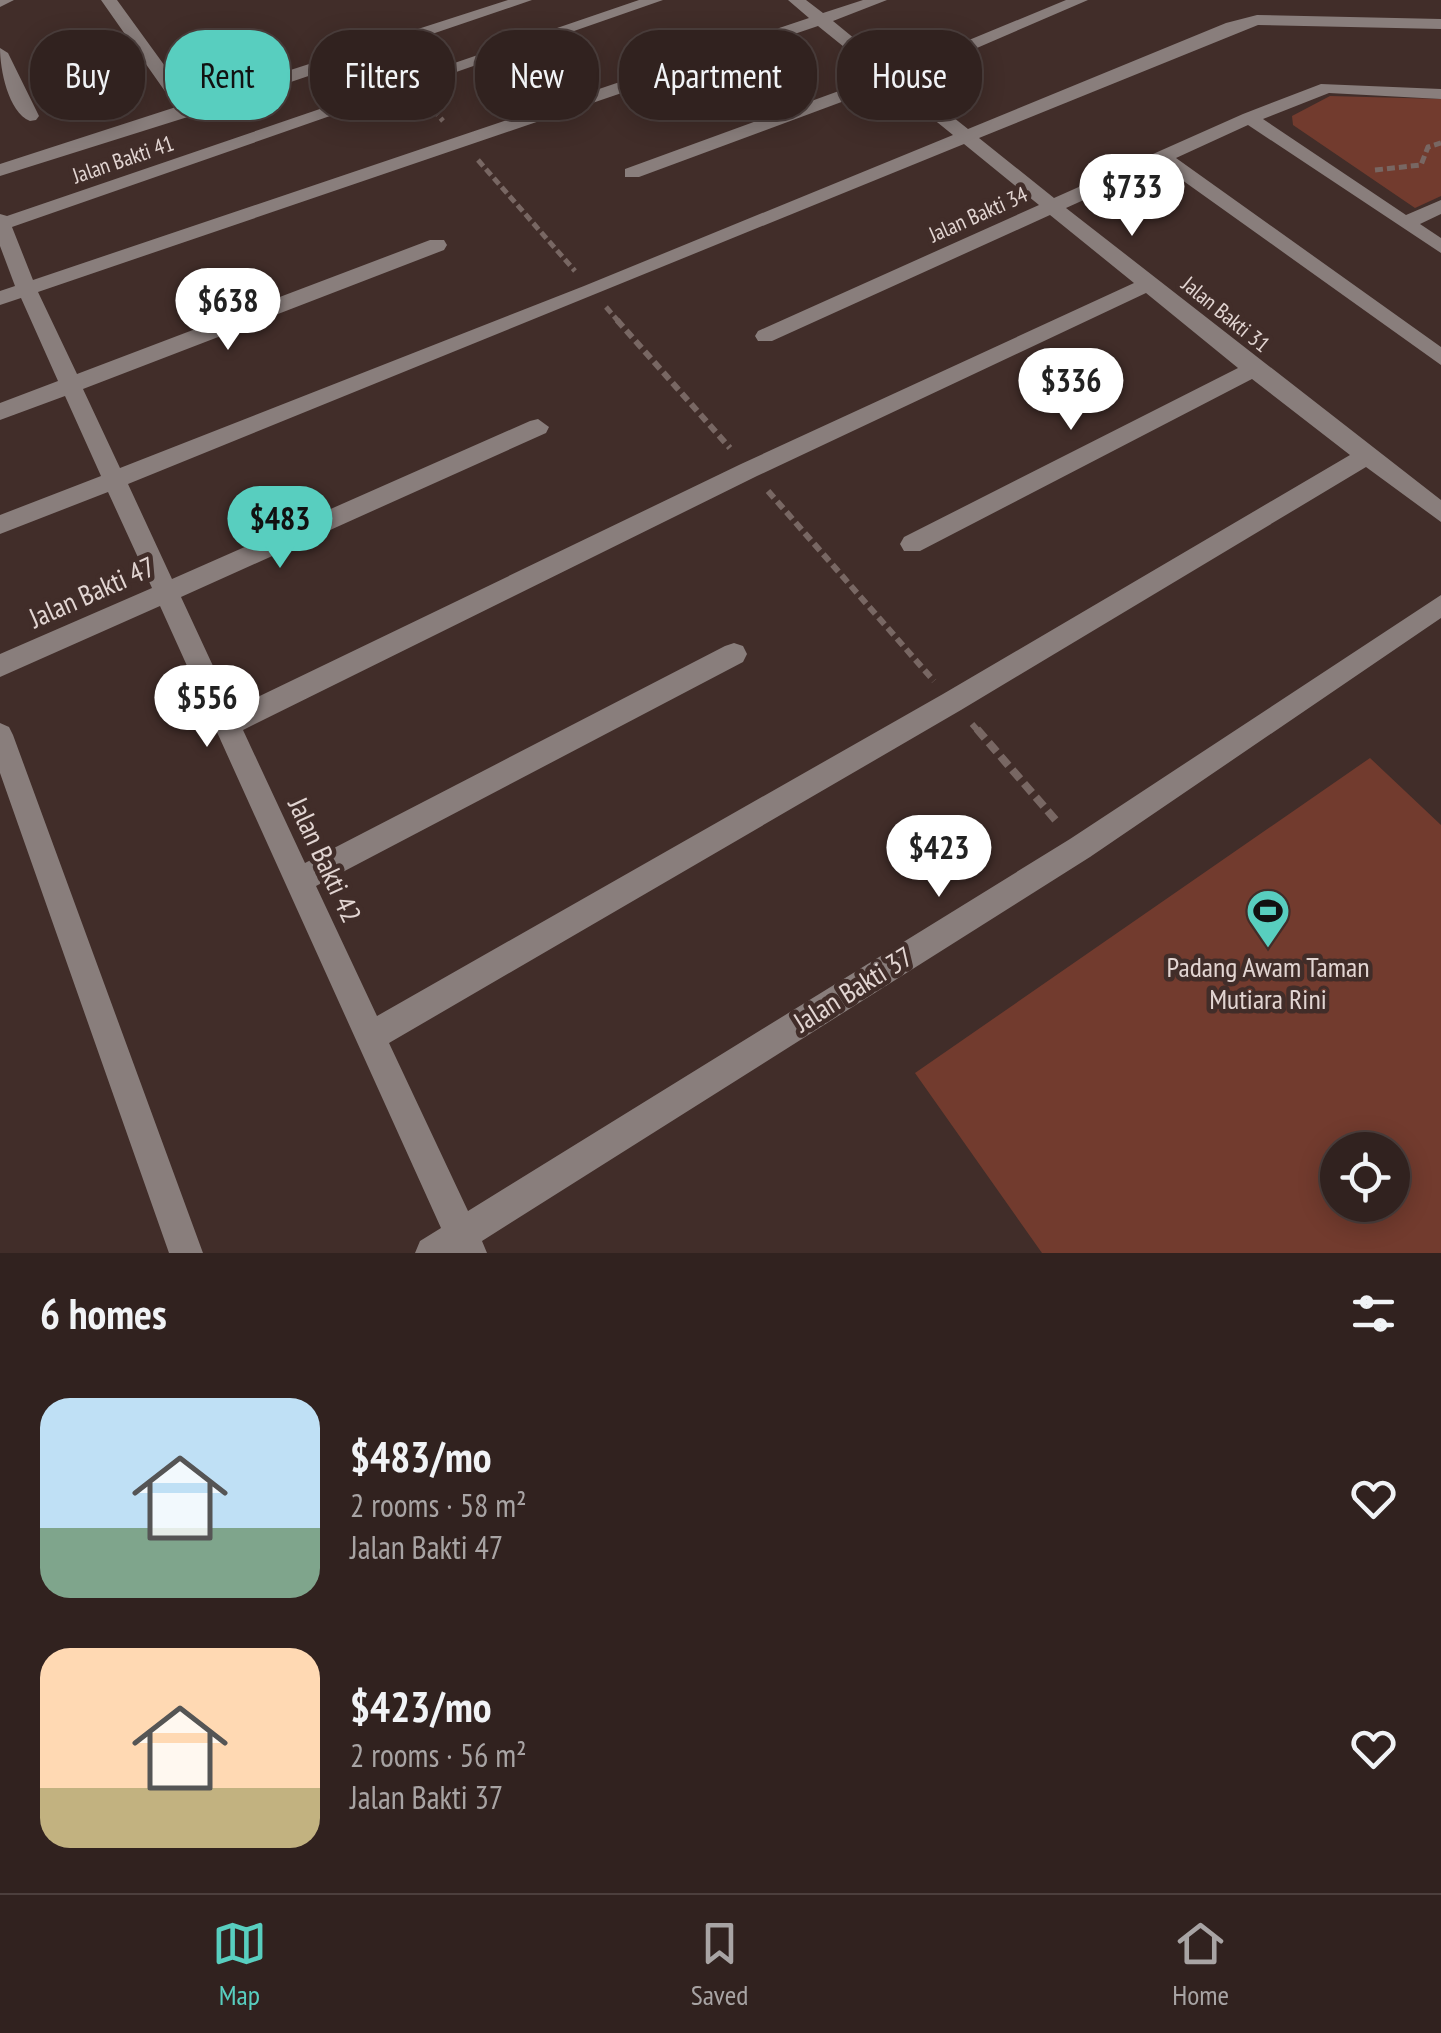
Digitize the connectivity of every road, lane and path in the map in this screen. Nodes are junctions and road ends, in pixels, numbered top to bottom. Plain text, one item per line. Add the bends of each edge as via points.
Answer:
1 (109, 0) edge
2 (524, 0) edge
3 (656, 0) edge
4 (796, 0) edge
5 (879, 0) edge
6 (1080, 0) edge
7 (824, 21) junction
8 (1441, 24) edge
9 (837, 31) edge
10 (982, 41) edge
11 (0, 52) edge
12 (290, 77) edge
13 (165, 78) edge
14 (1441, 94) edge
15 (837, 98) edge
16 (30, 116) dead end
17 (165, 117) edge
18 (1249, 118) junction
19 (946, 120) edge
20 (966, 136) junction
21 (1441, 143) edge
22 (1163, 158) junction
23 (0, 170) edge
24 (632, 172) dead end
25 (1347, 183) junction
26 (1441, 206) edge
27 (1055, 208) junction
28 (1, 222) edge
29 (1405, 222) junction
30 (437, 246) dead end
31 (1441, 247) edge
32 (1148, 284) junction
33 (26, 288) junction
34 (0, 298) edge
35 (765, 336) dead end
36 (1441, 358) edge
37 (1254, 370) junction
38 (71, 386) junction
39 (0, 412) edge
40 (538, 427) dead end
41 (1368, 455) junction
42 (114, 480) junction
43 (1441, 513) edge
44 (0, 525) edge
45 (912, 544) dead end
46 (166, 592) junction
47 (1441, 604) edge
48 (734, 654) dead end
49 (0, 666) edge
50 (227, 726) junction
51 (0, 735) edge
52 (298, 881) junction
53 (370, 1036) junction
54 (465, 1243) edge
55 (186, 1253) edge
56 (432, 1253) edge

1 - 13 street
2 - 12 street
3 - 28 street, Jalan Bakti 41
4 - 7 street, Jalan Bakti 31
5 - 7 street
6 - 10 street
7 - 9 street, Jalan Bakti 31
7 - 33 street
8 - 20 street via 1257,20
11 - 16 street
14 - 18 street, Jalan Bakti 34 via 1327,88
15 - 24 street
17 - 23 street
18 - 22 street, Jalan Bakti 34
18 - 25 street
19 - 20 street, Jalan Bakti 31
20 - 27 street, Jalan Bakti 31
20 - 42 street
21 - 25 path via 1428,147 1421,165 1380,168
22 - 27 street, Jalan Bakti 34
22 - 36 street
25 - 29 street
26 - 29 street
27 - 32 street, Jalan Bakti 31
27 - 35 street, Jalan Bakti 34
28 - 33 street, Jalan Bakti 42
29 - 31 street
30 - 38 street
32 - 37 street, Jalan Bakti 31
32 - 50 street
33 - 34 street
33 - 38 street, Jalan Bakti 42
37 - 41 street, Jalan Bakti 31
37 - 45 street
38 - 39 street
38 - 42 street, Jalan Bakti 42
40 - 46 street, Jalan Bakti 47
41 - 43 street, Jalan Bakti 31
41 - 53 street
42 - 44 street
42 - 46 street, Jalan Bakti 42
46 - 49 street, Jalan Bakti 47
46 - 50 street, Jalan Bakti 42
47 - 54 street, Jalan Bakti 37 via 1080,848
48 - 52 street
50 - 52 street, Jalan Bakti 42
51 - 55 street
52 - 53 street, Jalan Bakti 42
53 - 54 street, Jalan Bakti 42
54 - 56 street, Jalan Bakti 37

